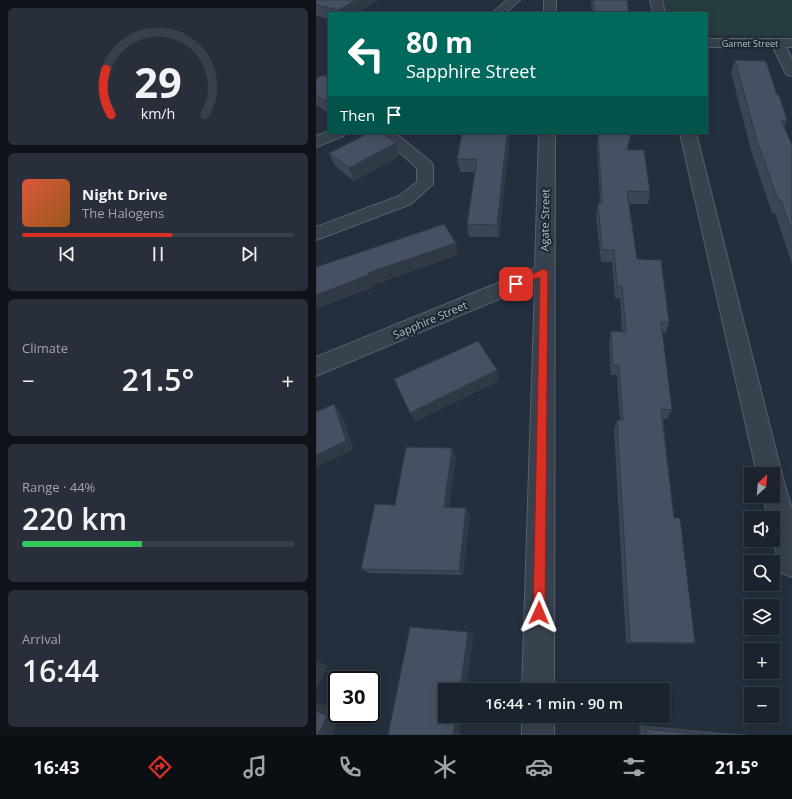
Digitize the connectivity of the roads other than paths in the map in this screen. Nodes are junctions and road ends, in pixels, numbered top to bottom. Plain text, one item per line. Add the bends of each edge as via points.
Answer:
1 (514, 0) edge
2 (550, 0) edge
3 (656, 0) edge
4 (499, 12) edge
5 (550, 12) edge
6 (659, 12) edge
7 (708, 43) edge
8 (778, 44) junction
9 (792, 44) edge
10 (792, 72) edge
11 (336, 134) edge
12 (387, 134) edge
13 (547, 134) edge
14 (688, 134) edge
15 (316, 142) edge
16 (316, 234) edge
17 (544, 272) junction
18 (316, 367) edge
19 (768, 467) edge
20 (778, 503) edge
21 (792, 563) edge
22 (538, 683) edge
23 (538, 723) edge
24 (538, 735) edge

1 - 4 street
2 - 5 street
3 - 6 street
7 - 8 street, Garnet Street
8 - 9 street, Garnet Street
8 - 10 street
11 - 15 street
12 - 16 street via 425,166 425,184 405,200
13 - 17 street, Agate Street
14 - 19 street
17 - 18 street, Sapphire Street
17 - 22 street, Agate Street
20 - 21 street
23 - 24 street

